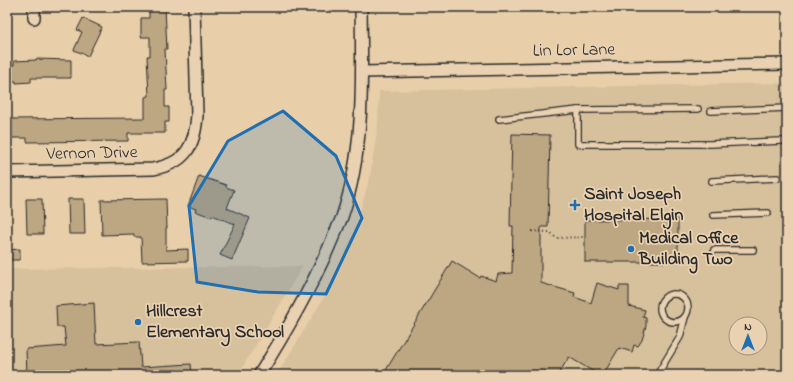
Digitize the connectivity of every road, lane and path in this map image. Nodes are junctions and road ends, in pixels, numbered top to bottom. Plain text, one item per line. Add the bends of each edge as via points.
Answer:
1 (194, 7) edge
2 (361, 7) edge
3 (787, 64) edge
4 (362, 72) junction
5 (787, 108) edge
6 (698, 109) dead end
7 (578, 110) junction
8 (710, 111) dead end
9 (498, 119) dead end
10 (782, 141) dead end
11 (7, 172) edge
12 (777, 178) dead end
13 (712, 181) dead end
14 (768, 213) dead end
15 (713, 215) dead end
16 (532, 231) dead end
17 (585, 237) dead end
18 (714, 250) dead end
19 (753, 250) dead end
20 (685, 317) junction
21 (260, 375) edge
22 (657, 375) edge

1 - 11 street, Vernon Drive via 196,128 189,149 177,161 153,169
2 - 4 street
3 - 4 street, Lin Lor Lane
4 - 21 street via 360,134 342,217 315,278
5 - 8 lane
6 - 7 lane
7 - 9 lane
7 - 10 lane via 578,144
12 - 13 lane
14 - 15 lane
16 - 17 path via 550,232 556,238
18 - 19 lane
20 - 20 lane via 688,308 681,296 672,295 664,300 660,309 664,317 672,322
20 - 22 lane via 680,336

